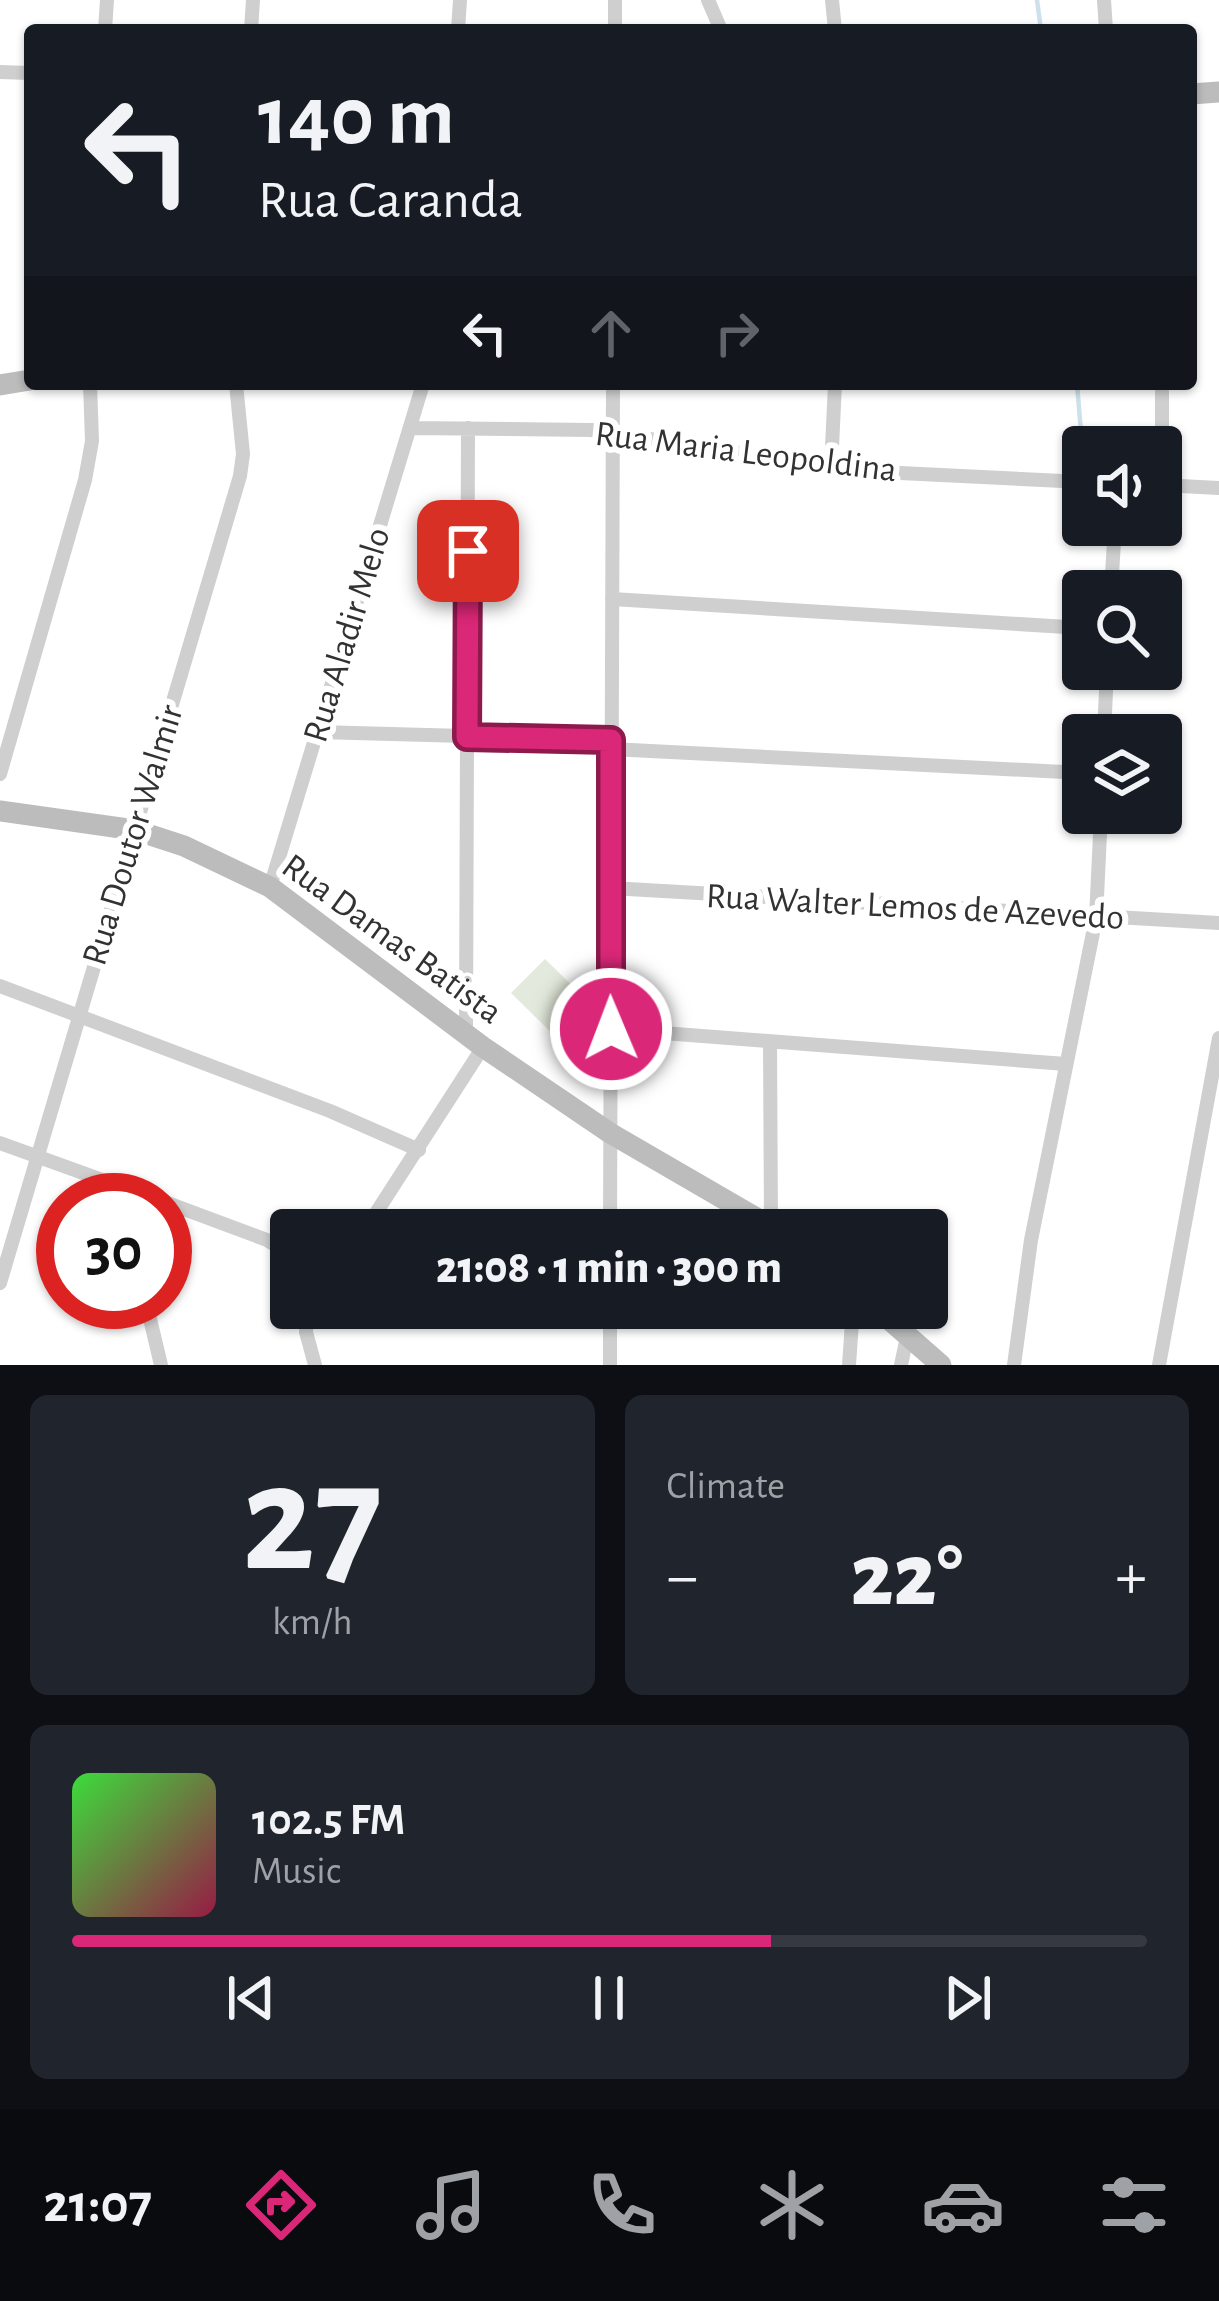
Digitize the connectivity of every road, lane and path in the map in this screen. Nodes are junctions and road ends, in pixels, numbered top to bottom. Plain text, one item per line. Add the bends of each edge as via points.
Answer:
1 (90, 390) edge
2 (237, 390) edge
3 (421, 390) edge
4 (613, 390) edge
5 (835, 390) edge
6 (1162, 390) edge
7 (1162, 426) edge
8 (410, 428) junction
9 (468, 428) junction
10 (613, 433) junction
11 (831, 468) junction
12 (1062, 481) edge
13 (1182, 486) edge
14 (1219, 488) edge
15 (612, 598) junction
16 (1062, 627) edge
17 (318, 732) junction
18 (467, 737) junction
19 (611, 745) junction
20 (1062, 772) edge
21 (0, 774) edge
22 (0, 811) edge
23 (135, 830) junction
24 (1100, 834) edge
25 (270, 886) junction
26 (610, 888) junction
27 (1096, 918) junction
28 (1219, 923) edge
29 (0, 986) edge
30 (78, 1016) junction
31 (611, 1029) junction
32 (1219, 1038) edge
33 (475, 1041) junction
34 (770, 1043) junction
35 (1066, 1064) junction
36 (610, 1133) junction
37 (0, 1143) edge
38 (419, 1150) junction
39 (38, 1157) junction
40 (83, 1173) edge
41 (379, 1209) edge
42 (610, 1209) edge
43 (741, 1209) edge
44 (774, 1209) edge
45 (192, 1212) edge
46 (270, 1242) edge
47 (0, 1282) edge
48 (152, 1329) edge
49 (306, 1329) edge
50 (610, 1329) edge
51 (852, 1329) edge
52 (898, 1329) edge
53 (907, 1337) junction
54 (161, 1365) edge
55 (315, 1365) edge
56 (610, 1365) edge
57 (849, 1365) edge
58 (901, 1365) edge
59 (940, 1365) edge
60 (1014, 1365) edge
61 (1159, 1365) edge

1 - 21 street via 85,480
2 - 23 street, Rua Doutor Walmir via 240,476
3 - 8 street, Rua Aladir Melo
4 - 10 street
5 - 11 street
6 - 7 street
8 - 9 street, Rua Maria Leopoldina
8 - 17 street, Rua Aladir Melo
9 - 10 street, Rua Maria Leopoldina
9 - 18 street
10 - 11 street, Rua Maria Leopoldina
10 - 15 street
11 - 12 street, Rua Maria Leopoldina
13 - 14 street
15 - 16 street
15 - 19 street
17 - 18 street
17 - 25 street, Rua Aladir Melo
18 - 19 street
18 - 33 street
19 - 20 street
19 - 26 street
22 - 23 street, Rua Damas Batista
23 - 25 street, Rua Damas Batista
23 - 30 street, Rua Doutor Walmir
24 - 27 street
25 - 33 street, Rua Damas Batista
26 - 27 street, Rua Walter Lemos de Azevedo
26 - 31 street
27 - 28 street, Rua Walter Lemos de Azevedo
27 - 35 street
29 - 30 street
30 - 38 street
30 - 39 street, Rua Doutor Walmir
31 - 34 street
31 - 36 street
32 - 61 street
33 - 36 street, Rua Damas Batista
33 - 38 street
34 - 35 street
34 - 44 street
35 - 60 street
36 - 42 street
36 - 43 street, Rua Damas Batista
37 - 39 street
38 - 41 street
39 - 40 street
39 - 47 street, Rua Doutor Walmir
45 - 46 street
48 - 54 street
49 - 55 street
50 - 56 street
51 - 57 street
52 - 53 street
53 - 58 street
53 - 59 street

